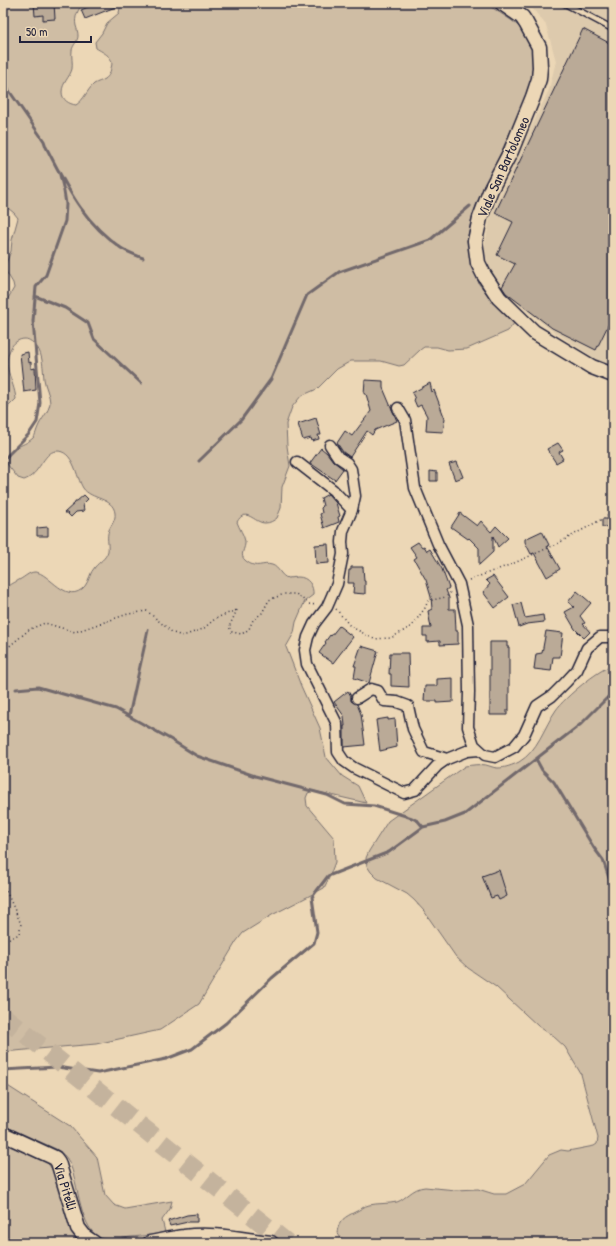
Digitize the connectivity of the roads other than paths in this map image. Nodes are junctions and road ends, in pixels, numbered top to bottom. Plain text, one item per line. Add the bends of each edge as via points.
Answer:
1 (502, 3) edge
2 (564, 3) edge
3 (613, 29) edge
4 (613, 375) edge
5 (398, 408) dead end
6 (330, 445) dead end
7 (297, 462) dead end
8 (352, 510) junction
9 (613, 637) edge
10 (358, 698) dead end
11 (479, 750) junction
12 (447, 759) junction
13 (3, 1134) edge
14 (94, 1243) edge
15 (150, 1243) edge
16 (271, 1243) edge

1 - 4 main road, Viale San Bartolomeo via 522,17 538,47 539,79 534,97 480,218 475,241 478,263 499,298 534,332 592,366
2 - 3 lane
5 - 11 street via 405,420 415,488 438,544 459,584 468,625 468,728 474,745
6 - 8 street via 351,470 355,496
7 - 8 street via 333,490
8 - 12 street via 343,531 344,554 333,596 314,624 305,650 307,664 337,724 338,752 354,768 404,793 415,790
9 - 11 street via 600,637 587,648 577,670 552,696 537,706 524,735 514,747 495,756
10 - 12 street via 371,689 378,691 384,701 408,706 413,729 424,752
11 - 12 street via 467,751
13 - 14 main road, Via Pitelli via 55,1158 78,1228
15 - 16 main road via 184,1237 217,1236

